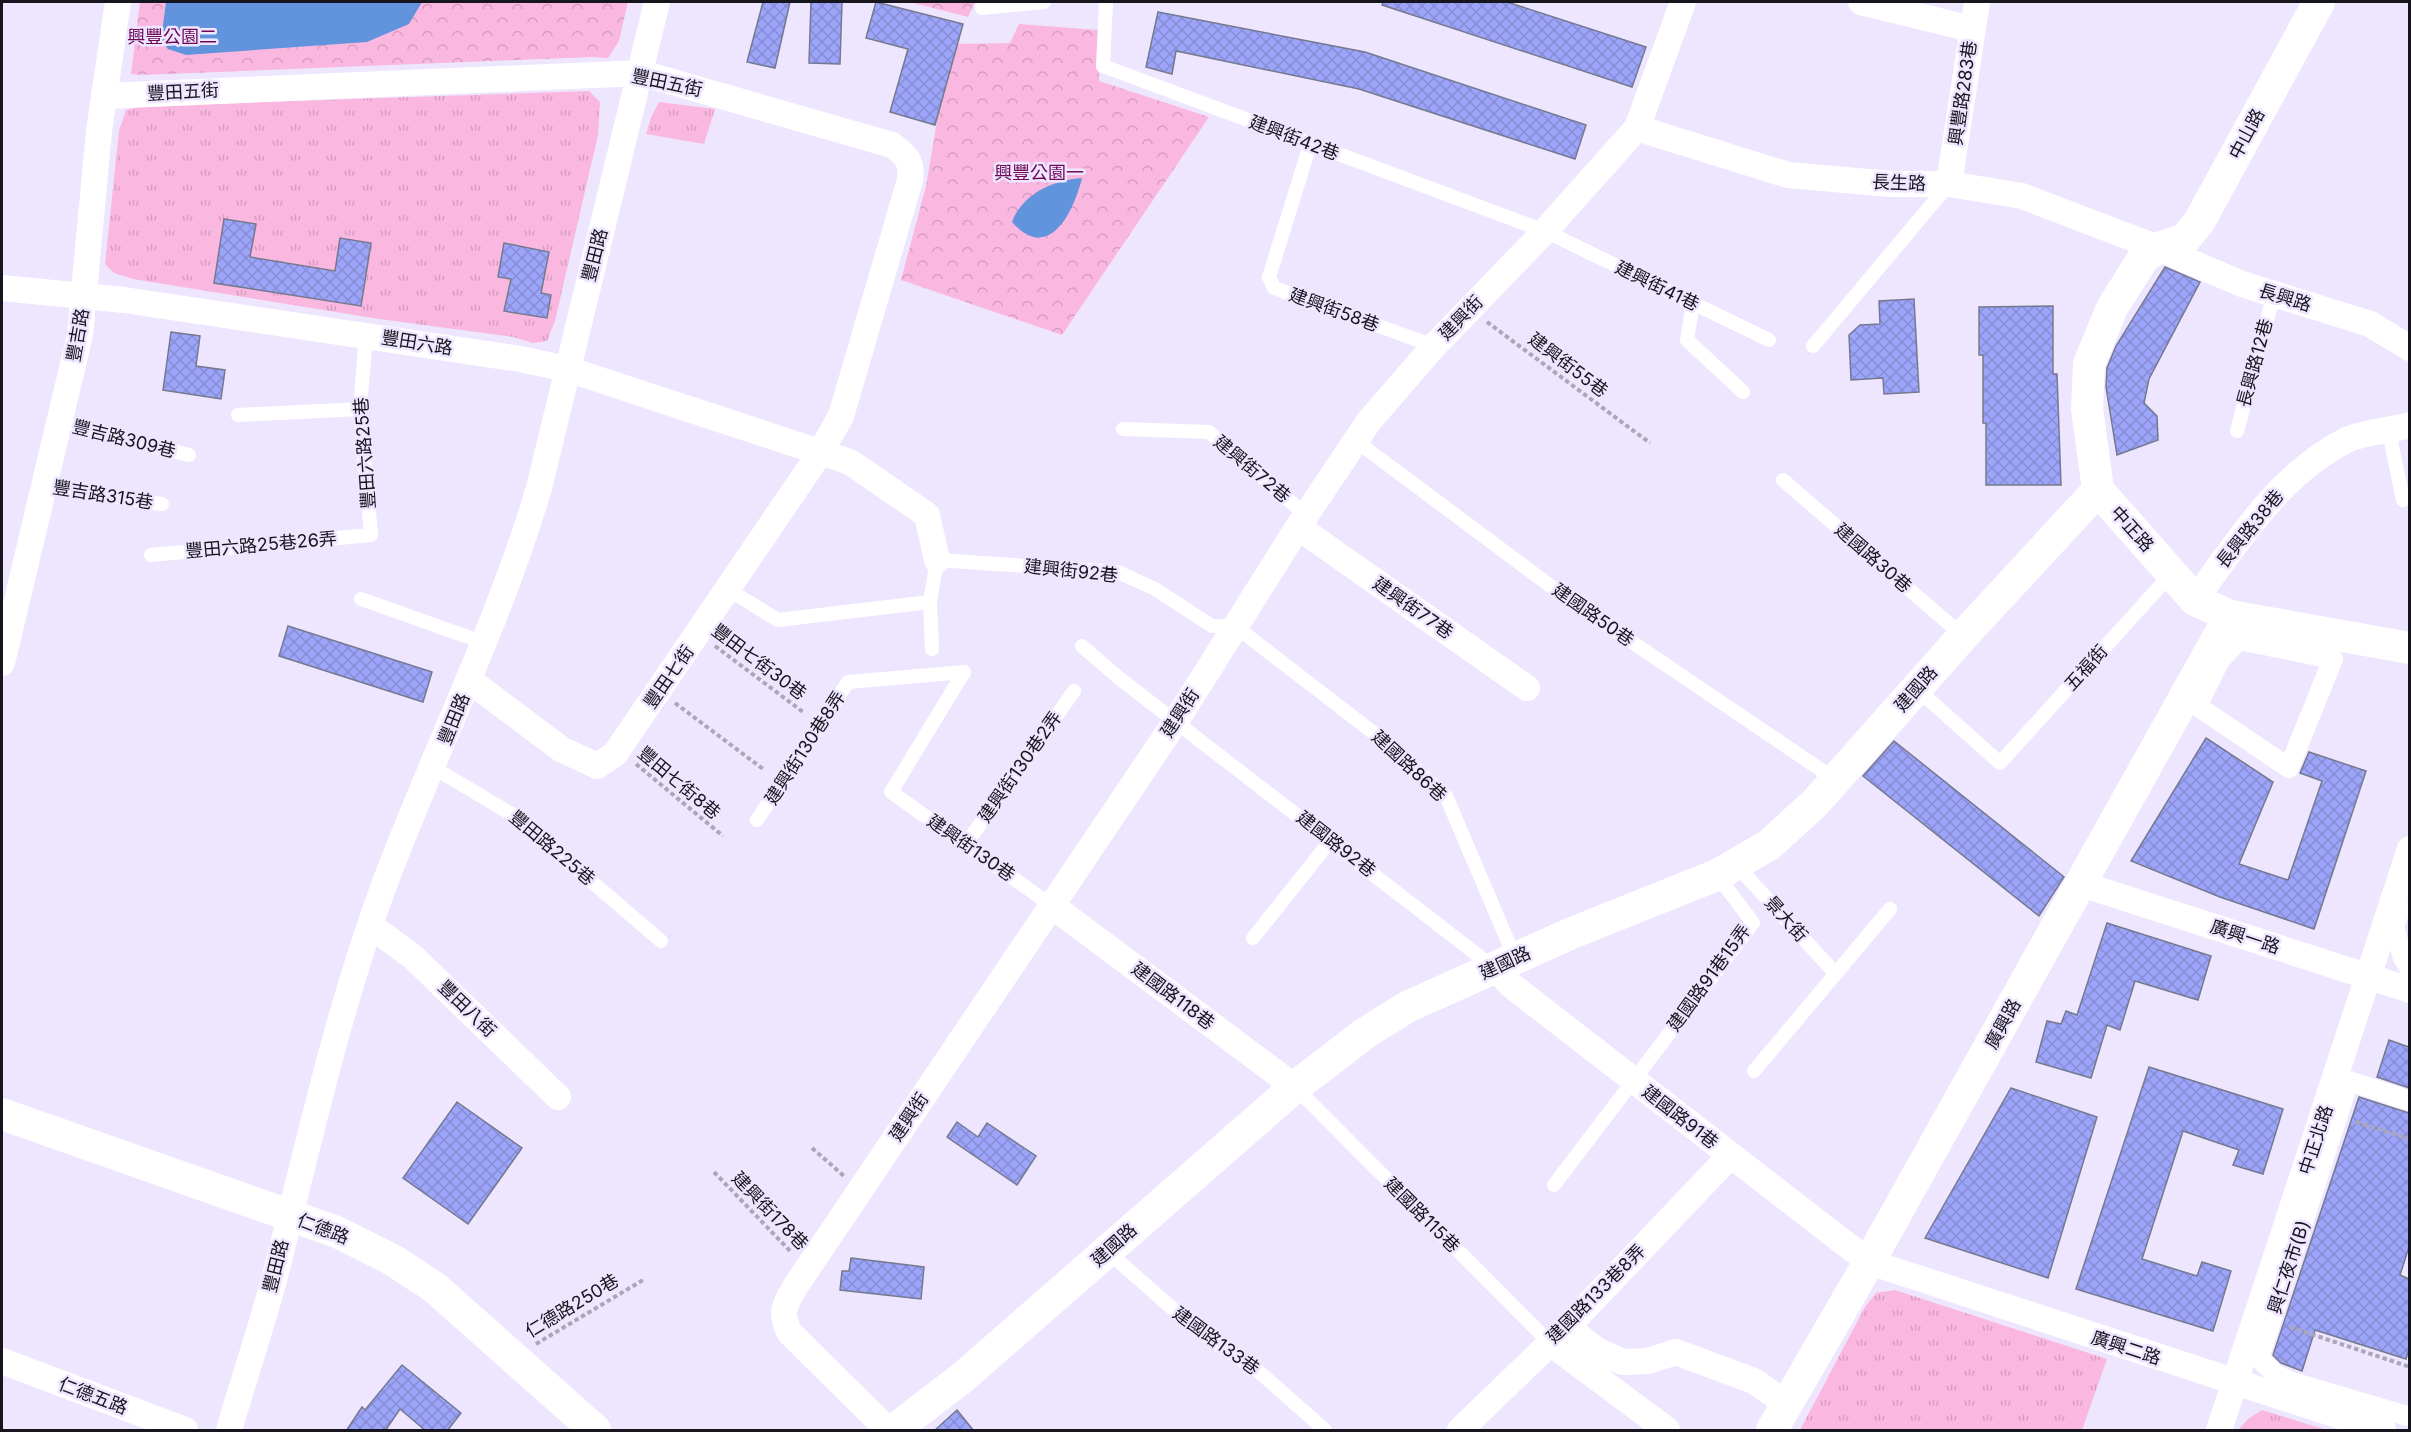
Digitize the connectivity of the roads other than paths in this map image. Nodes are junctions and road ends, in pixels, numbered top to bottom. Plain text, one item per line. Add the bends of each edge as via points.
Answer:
1 (118, 2) edge
2 (657, 2) edge
3 (983, 2) edge
4 (1044, 2) edge
5 (1106, 2) edge
6 (1683, 2) edge
7 (1861, 2) edge
8 (1977, 2) edge
9 (2319, 2) edge
10 (1972, 29) junction
11 (640, 73) junction
12 (104, 96) junction
13 (1637, 128) junction
14 (1310, 145) junction
15 (1949, 184) junction
16 (1545, 231) junction
17 (2158, 248) junction
18 (2, 288) edge
19 (2274, 294) junction
20 (85, 296) junction
21 (1693, 303) junction
22 (366, 336) junction
23 (1769, 340) dead end
24 (1434, 346) junction
25 (1814, 346) dead end
26 (2409, 348) edge
27 (567, 369) junction
28 (1743, 392) dead end
29 (360, 409) junction
30 (238, 415) dead end
31 (59, 422) junction
32 (2399, 428) edge
33 (1123, 429) dead end
34 (2237, 431) dead end
35 (1356, 441) junction
36 (820, 453) junction
37 (189, 455) dead end
38 (1783, 480) dead end
39 (44, 486) junction
40 (2098, 490) junction
41 (2403, 500) dead end
42 (162, 504) dead end
43 (1302, 521) junction
44 (371, 535) joint
45 (151, 555) dead end
46 (937, 560) junction
47 (2172, 573) junction
48 (729, 590) junction
49 (361, 599) dead end
50 (2195, 600) junction
51 (930, 602) junction
52 (2230, 616) junction
53 (1235, 626) junction
54 (1963, 636) junction
55 (485, 643) junction
56 (1082, 646) dead end
57 (2409, 648) edge
58 (932, 649) dead end
59 (2, 663) edge
60 (964, 672) joint
61 (469, 680) junction
62 (1527, 688) dead end
63 (1917, 689) junction
64 (1074, 691) dead end
65 (1176, 721) junction
66 (434, 768) junction
67 (2289, 768) joint
68 (1836, 780) junction
69 (758, 820) dead end
70 (1331, 840) junction
71 (966, 844) junction
72 (2409, 849) edge
73 (1727, 870) junction
74 (2409, 881) edge
75 (2081, 884) junction
76 (1051, 905) junction
77 (1890, 909) dead end
78 (371, 926) junction
79 (1253, 938) dead end
80 (661, 940) dead end
81 (1505, 963) junction
82 (2409, 969) edge
83 (1836, 974) junction
84 (2370, 977) junction
85 (2409, 990) edge
86 (1754, 1071) dead end
87 (1633, 1080) junction
88 (1295, 1087) junction
89 (558, 1097) dead end
90 (2409, 1101) edge
91 (2, 1114) edge
92 (1730, 1156) junction
93 (1554, 1185) dead end
94 (289, 1216) junction
95 (1107, 1251) junction
96 (1869, 1263) junction
97 (1558, 1334) junction
98 (2, 1361) edge
99 (2235, 1383) junction
100 (1780, 1417) edge
101 (2409, 1417) edge
102 (185, 1431) edge
103 (229, 1431) edge
104 (595, 1431) edge
105 (888, 1431) edge
106 (894, 1431) edge
107 (1325, 1431) edge
108 (1460, 1431) edge
109 (1667, 1431) edge
110 (2219, 1431) edge
111 (2383, 1431) edge

1 - 12 street, 豐吉路
2 - 11 street, 豐田路
3 - 4 lane via 982,8
5 - 14 lane, 建興街42巷 via 1103,66
6 - 13 street, 建興街
7 - 10 street
8 - 10 street, 興豐路283巷
9 - 17 street, 中山路 via 2199,222 2184,240
10 - 15 street, 興豐路283巷
11 - 12 street, 豐田五街
11 - 27 street, 豐田路
11 - 36 street, 豐田五街 via 892,145 907,156 910,180 841,416
12 - 20 street, 豐吉路
13 - 15 street, 長生路 via 1788,175 1891,184
13 - 16 street, 建興街
14 - 16 lane, 建興街42巷
14 - 24 lane, 建興街58巷 via 1269,277 1274,288
15 - 17 street, 長生路 via 2022,196
15 - 25 lane
16 - 21 lane, 建興街41巷
16 - 24 street, 建興街
17 - 19 street, 長興路 via 2242,285
17 - 40 street, 中正路 via 2144,257 2112,308 2089,364 2087,408
18 - 20 street, 豐田六路
19 - 26 street, 長興路 via 2370,324
19 - 34 lane, 長興路12巷
20 - 22 street, 豐田六路
20 - 31 street, 豐吉路
21 - 23 lane, 建興街41巷
21 - 28 lane via 1687,340
22 - 27 street, 豐田六路
22 - 29 lane, 豐田六路25巷
24 - 35 street, 建興街
27 - 36 street, 豐田六路
27 - 55 street, 豐田路 via 523,543
29 - 30 lane
29 - 44 lane, 豐田六路25巷
31 - 37 lane, 豐吉路309巷
31 - 39 street, 豐吉路
32 - 41 lane
32 - 50 street, 長興路38巷 via 2348,440 2316,460 2274,496
33 - 43 lane, 建興街72巷 via 1209,432
35 - 43 street, 建興街
35 - 68 lane, 建國路50巷 via 1564,596
36 - 46 street, 豐田六路 via 850,462 927,515
36 - 48 street, 豐田七街
38 - 54 lane, 建國路30巷
39 - 42 lane, 豐吉路315巷
39 - 59 street, 豐吉路
40 - 47 street, 中正路
40 - 54 street, 建國路
43 - 53 street, 建興街
43 - 62 street, 建興街77巷
44 - 45 lane, 豐田六路25巷26弄
46 - 51 lane
46 - 53 lane, 建興街92巷 via 1118,572 1155,589 1212,626
47 - 50 street, 中正路
47 - 63 lane, 五福街 via 2000,763
48 - 51 lane via 778,620
48 - 61 street, 豐田七街 via 619,750 597,766 561,749
49 - 55 lane
50 - 52 street, 中正路
51 - 58 lane
52 - 57 street, 中正路
52 - 75 street, 廣興路
53 - 65 street, 建興街
53 - 81 lane, 建國路86巷 via 1384,741 1446,796
54 - 63 street, 建國路
55 - 61 street, 豐田路
56 - 65 lane, 建國路92巷
60 - 69 lane, 建興街130巷8弄 via 848,682
60 - 71 lane, 建興街130巷 via 891,792
61 - 66 street, 豐田路
63 - 68 street, 建國路
64 - 71 lane, 建興街130巷2弄
65 - 70 lane, 建國路92巷
65 - 76 street, 建興街
66 - 78 street, 豐田路
66 - 80 lane, 豐田路225巷 via 515,816
67 - 67 street via 2197,706 2220,660 2239,640 2333,659
68 - 73 street, 建國路 via 1768,845
70 - 79 lane
70 - 81 lane, 建國路92巷
71 - 76 lane, 建興街130巷
72 - 84 street, 中正北路
73 - 81 street, 建國路
73 - 83 lane, 景大街
73 - 87 lane, 建國路91巷15弄 via 1753,923
74 - 82 street via 2394,927
75 - 84 street, 廣興一路
75 - 96 street, 廣興路
76 - 88 street, 建國路118巷
76 - 105 street, 建興街 via 783,1309 789,1332
77 - 83 lane
78 - 89 street, 豐田八街 via 413,957
78 - 94 street, 豐田路 via 340,1020
81 - 87 street, 建國路91巷 via 1512,986
81 - 88 street, 建國路 via 1407,1007 1364,1034
83 - 86 lane
84 - 85 street, 廣興一路
84 - 99 street, 中正北路
87 - 92 street, 建國路91巷
87 - 93 lane
88 - 95 street, 建國路
88 - 97 lane, 建國路115巷
90 - 101 street, 興仁夜市(B) via 2349,1081 2259,1358 2274,1373 2289,1380
91 - 94 street, 仁德路
92 - 96 street, 建國路91巷
92 - 97 street, 建國路133巷8弄
94 - 103 street, 豐田路
94 - 104 street, 仁德路 via 338,1232 434,1287
95 - 106 street, 建國路 via 962,1378
95 - 107 lane, 建國路133巷 via 1198,1331 1257,1370
96 - 99 street, 廣興二路
96 - 100 street, 廣興路
97 - 100 street via 1623,1362 1648,1361 1676,1352 1754,1381
97 - 108 street, 建國路133巷8弄
97 - 109 street
98 - 102 street, 仁德五路
99 - 110 street, 中正北路
99 - 111 street, 廣興二路

